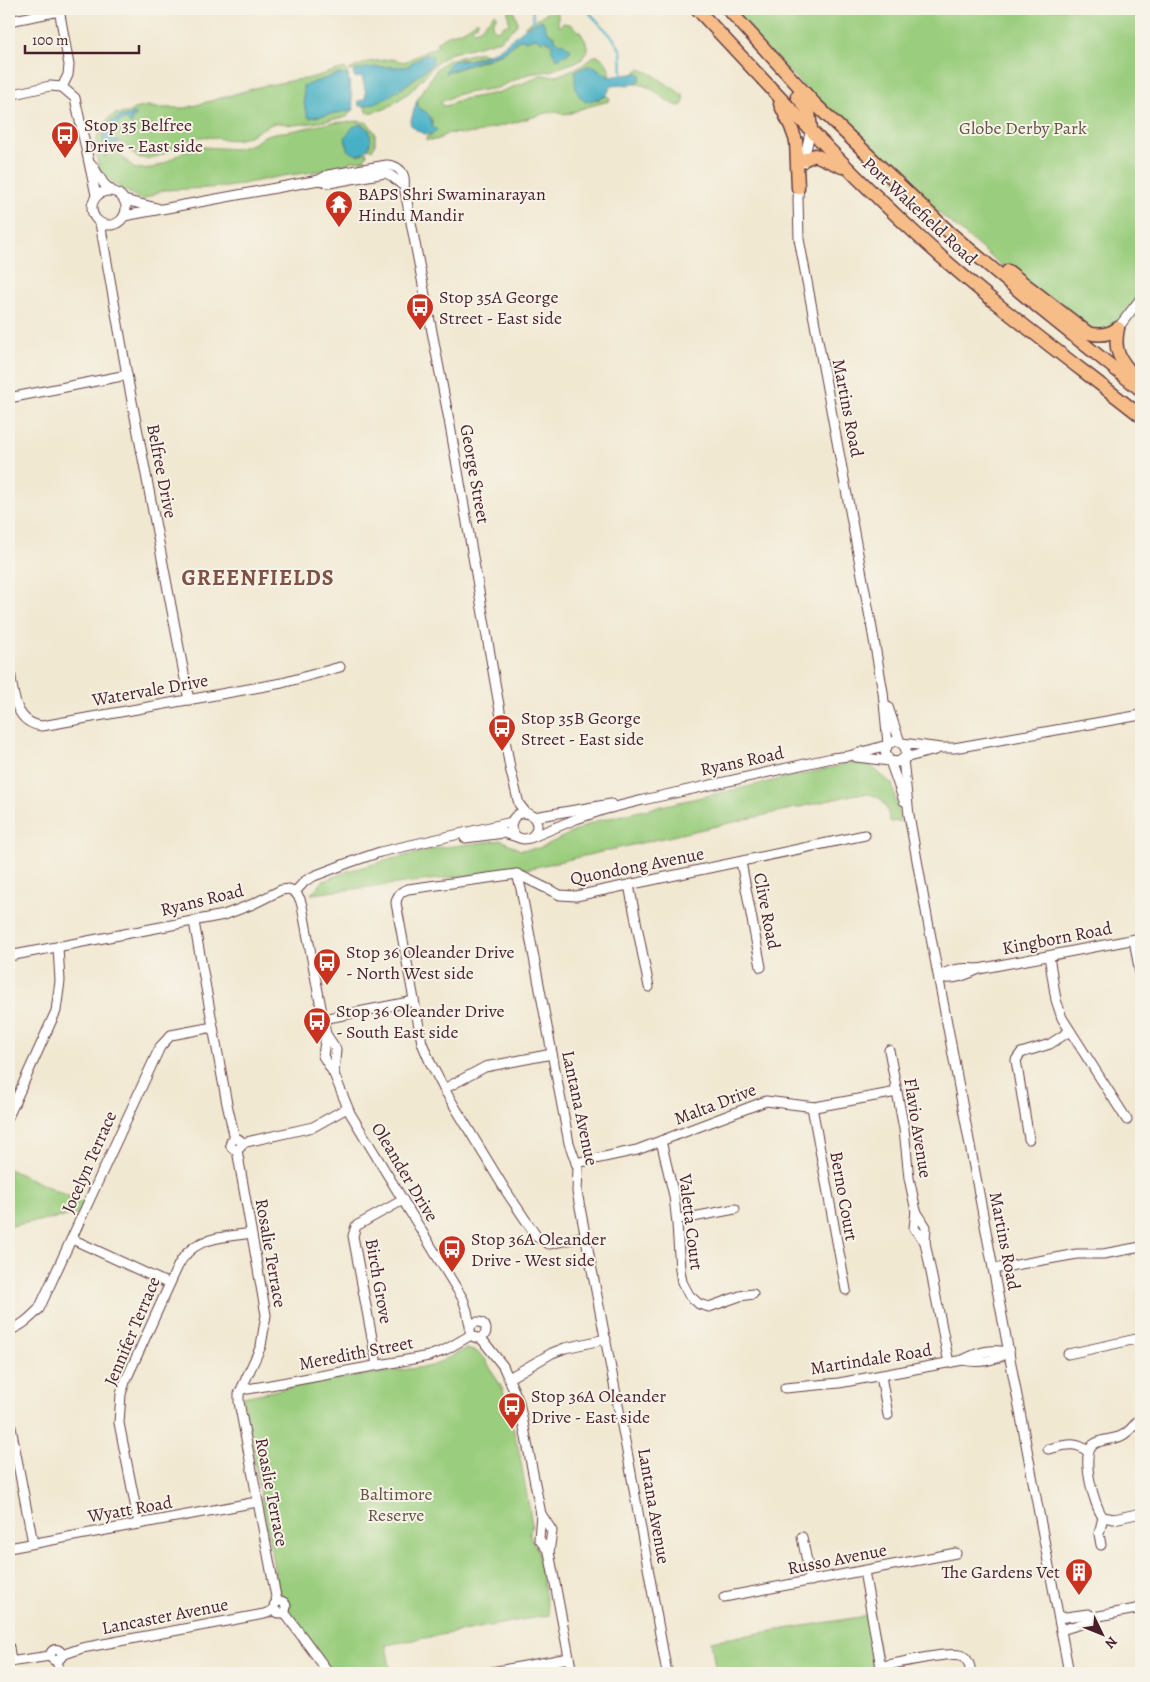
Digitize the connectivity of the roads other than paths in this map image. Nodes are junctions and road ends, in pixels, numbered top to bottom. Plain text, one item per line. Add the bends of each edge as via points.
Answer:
1 (698, 9) edge
2 (718, 9) edge
3 (728, 9) edge
4 (59, 10) edge
5 (9, 21) edge
6 (62, 87) junction
7 (774, 92) junction
8 (9, 95) edge
9 (811, 129) junction
10 (89, 160) junction
11 (803, 160) junction
12 (851, 172) junction
13 (897, 182) junction
14 (798, 188) junction
15 (111, 190) junction
16 (96, 195) junction
17 (124, 200) junction
18 (164, 210) junction
19 (124, 216) junction
20 (100, 222) junction
21 (116, 224) junction
22 (105, 248) junction
23 (1141, 298) edge
24 (1118, 328) junction
25 (127, 375) junction
26 (1141, 384) edge
27 (1141, 390) edge
28 (9, 398) edge
29 (1141, 416) edge
30 (9, 664) edge
31 (340, 668) dead end
32 (884, 692) junction
33 (190, 700) junction
34 (1141, 715) edge
35 (901, 743) junction
36 (888, 745) junction
37 (941, 748) junction
38 (849, 756) junction
39 (904, 758) junction
40 (890, 760) junction
41 (510, 768) junction
42 (643, 800) junction
43 (530, 815) junction
44 (909, 815) junction
45 (513, 820) junction
46 (865, 835) dead end
47 (518, 837) junction
48 (530, 838) junction
49 (420, 844) junction
50 (742, 862) junction
51 (517, 874) junction
52 (629, 885) junction
53 (295, 892) junction
54 (194, 922) junction
55 (1138, 939) edge
56 (58, 947) junction
57 (9, 956) edge
58 (1049, 956) junction
59 (762, 967) dead end
60 (939, 977) junction
61 (1141, 979) edge
62 (649, 987) dead end
63 (414, 1001) junction
64 (323, 1019) junction
65 (213, 1027) junction
66 (1070, 1031) junction
67 (326, 1034) junction
68 (889, 1050) dead end
69 (552, 1054) junction
70 (334, 1074) junction
71 (444, 1089) junction
72 (897, 1092) junction
73 (812, 1107) junction
74 (347, 1108) junction
75 (9, 1115) edge
76 (1127, 1120) dead end
77 (1029, 1139) dead end
78 (661, 1141) junction
79 (238, 1144) junction
80 (576, 1163) junction
81 (403, 1200) junction
82 (735, 1209) dead end
83 (676, 1219) junction
84 (251, 1233) junction
85 (586, 1236) junction
86 (72, 1239) junction
87 (1141, 1247) edge
88 (993, 1269) junction
89 (169, 1284) junction
90 (846, 1290) dead end
91 (753, 1294) dead end
92 (473, 1328) junction
93 (9, 1330) edge
94 (481, 1338) junction
95 (1141, 1338) edge
96 (606, 1339) junction
97 (1009, 1352) junction
98 (1068, 1354) dead end
99 (949, 1363) junction
100 (377, 1365) junction
101 (881, 1376) junction
102 (509, 1378) junction
103 (243, 1388) junction
104 (784, 1388) dead end
105 (888, 1415) dead end
106 (9, 1417) edge
107 (1141, 1417) edge
108 (11, 1437) edge
109 (1048, 1449) dead end
110 (1088, 1452) junction
111 (257, 1502) junction
112 (1141, 1513) edge
113 (1103, 1517) junction
114 (139, 1524) junction
115 (802, 1537) dead end
116 (33, 1543) junction
117 (1101, 1545) dead end
118 (9, 1548) edge
119 (956, 1553) dead end
120 (864, 1571) junction
121 (811, 1581) junction
122 (724, 1597) dead end
123 (279, 1608) junction
124 (1141, 1608) edge
125 (1094, 1617) junction
126 (1059, 1618) junction
127 (1061, 1630) junction
128 (9, 1647) edge
129 (57, 1657) junction
130 (569, 1658) junction
131 (10, 1662) edge
132 (882, 1670) edge
133 (60, 1673) edge
134 (329, 1673) edge
135 (486, 1673) edge
136 (572, 1673) edge
137 (667, 1673) edge
138 (971, 1673) edge
139 (1069, 1673) edge

1 - 7 highway, Port Wakefield Road
2 - 9 highway via 808,108
3 - 13 highway, Port Wakefield Road via 815,104
4 - 5 street
4 - 6 street via 70,65
6 - 8 street via 50,86
6 - 10 street via 74,98
7 - 9 highway, Port Wakefield Road
7 - 14 highway via 796,141
9 - 11 street, Martins Road
9 - 12 highway, Port Wakefield Road
10 - 15 street
10 - 16 street
11 - 12 highway via 816,155
11 - 14 street, Martins Road
12 - 29 highway, Port Wakefield Road via 957,270
13 - 24 highway via 916,193 1088,333 1100,335
13 - 27 highway, Port Wakefield Road via 988,266
14 - 32 street, Martins Road via 799,239
15 - 16 street
15 - 17 street
16 - 20 street via 92,212
17 - 18 street, George Street
17 - 19 street
18 - 19 street, George Street
18 - 41 street, George Street via 387,165 401,170
19 - 21 street
20 - 21 street
20 - 22 street, Belfree Drive
21 - 22 street via 108,235
22 - 25 street, Belfree Drive
23 - 24 street
24 - 26 highway via 1119,358
25 - 28 street
25 - 33 street, Belfree Drive
30 - 33 street, Watervale Drive via 19,713 35,725
31 - 33 street, Watervale Drive via 282,683
32 - 35 street, Martins Road
32 - 36 street, Martins Road
34 - 37 street
35 - 36 street
35 - 37 street
35 - 39 street via 906,751
36 - 38 street, Ryans Road
36 - 40 street via 885,754
37 - 39 street
38 - 40 street, Ryans Road
38 - 42 street, Ryans Road
39 - 40 street via 898,762
39 - 44 street, Martins Road
40 - 44 street, Martins Road
41 - 43 street, George Street via 519,804
41 - 45 street, George Street
42 - 43 street, Ryans Road via 549,815
42 - 48 street, Ryans Road via 576,819
43 - 45 street via 518,815
43 - 48 street via 536,820 537,828
44 - 60 street, Martins Road
45 - 47 street via 512,830
45 - 49 street
46 - 50 street, Quondong Avenue
47 - 48 street
47 - 49 street via 504,833
49 - 53 street via 380,852 314,876
50 - 52 street, Quondong Avenue
50 - 59 street, Clive Road
51 - 52 street, Quondong Avenue via 553,893 567,896
51 - 63 street via 408,888 400,893 396,903
51 - 69 street, Lantana Avenue
52 - 62 street
53 - 54 street, Ryans Road via 285,889 240,910
53 - 64 street, Oleander Drive via 302,906
54 - 56 street, Ryans Road
54 - 65 street, Rosalie Terrace
55 - 58 street, Kingborn Road
55 - 61 street
56 - 57 street, Ryans Road
56 - 75 street via 60,981 56,1011
58 - 60 street, Kingborn Road via 979,969 949,979
58 - 66 street via 1058,1008
60 - 88 street, Martins Road
63 - 64 street
63 - 71 street via 426,1053
64 - 67 street, Oleander Drive
65 - 79 street, Rosalie Terrace
65 - 86 street, Jocelyn Terrace via 170,1035 160,1047
66 - 76 street
66 - 77 street via 1050,1044 1021,1053 1016,1060
67 - 70 street, Oleander Drive via 336,1049
67 - 70 street, Oleander Drive via 323,1056
68 - 72 street, Flavio Avenue
69 - 71 street via 485,1067
69 - 80 street, Lantana Avenue via 568,1143
70 - 74 street, Oleander Drive
71 - 85 street via 537,1237 549,1244
72 - 73 street, Malta Drive
72 - 99 street, Flavio Avenue via 916,1211 914,1228 925,1242
73 - 78 street, Malta Drive via 766,1101
73 - 90 street, Berno Court
74 - 79 street via 313,1127
74 - 81 street, Oleander Drive
78 - 80 street, Malta Drive via 637,1150
78 - 83 street, Valetta Court
79 - 84 street, Rosalie Terrace
80 - 85 street, Lantana Avenue via 577,1192
81 - 92 street, Oleander Drive via 463,1299
81 - 100 street, Birch Grove via 356,1226 352,1236
82 - 83 street
83 - 91 street, Valetta Court via 682,1282 695,1301 709,1307
84 - 89 street, Jennifer Terrace via 196,1244 183,1256
84 - 103 street, Rosalie Terrace via 266,1315 261,1346
85 - 96 street, Lantana Avenue
86 - 89 street
86 - 93 street, Jocelyn Terrace via 39,1309
87 - 88 street
88 - 97 street, Martins Road
89 - 114 street, Jennifer Terrace via 122,1394 119,1422
92 - 94 street via 475,1338
92 - 94 street, Oleander Drive via 484,1324 486,1332
92 - 100 street, Meredith Street via 444,1350 429,1356
94 - 102 street
95 - 98 street
96 - 102 street via 564,1348
96 - 137 street, Lantana Avenue
97 - 99 street, Martindale Road via 994,1360 978,1363 963,1360
97 - 126 street, Martins Road
99 - 101 street, Martindale Road
100 - 103 street, Meredith Street
101 - 104 street, Martindale Road via 839,1384
101 - 105 street
102 - 130 street via 524,1421 541,1514 552,1531 549,1552
103 - 111 street, Roaslie Terrace via 239,1402
106 - 108 street
107 - 110 street via 1124,1435 1096,1443
108 - 116 street
109 - 110 street via 1076,1444
110 - 113 street via 1096,1506
111 - 114 street, Wyatt Road
111 - 123 street, Roaslie Terrace
112 - 113 street via 1114,1519
113 - 117 street via 1099,1534
114 - 116 street, Wyatt Road
115 - 121 street
116 - 118 street, Wyatt Road
119 - 120 street, Russo Avenue
120 - 121 street, Russo Avenue
120 - 132 street
121 - 122 street, Russo Avenue
123 - 129 street, Lancaster Avenue via 264,1614 82,1648
123 - 134 street
124 - 125 street
125 - 126 street via 1088,1614
125 - 127 street
126 - 127 street, Martins Road
127 - 139 street, Martins Road
128 - 131 street
129 - 131 street, Lancaster Avenue
129 - 133 street
130 - 135 street
130 - 136 street
132 - 138 street via 953,1654 965,1658

